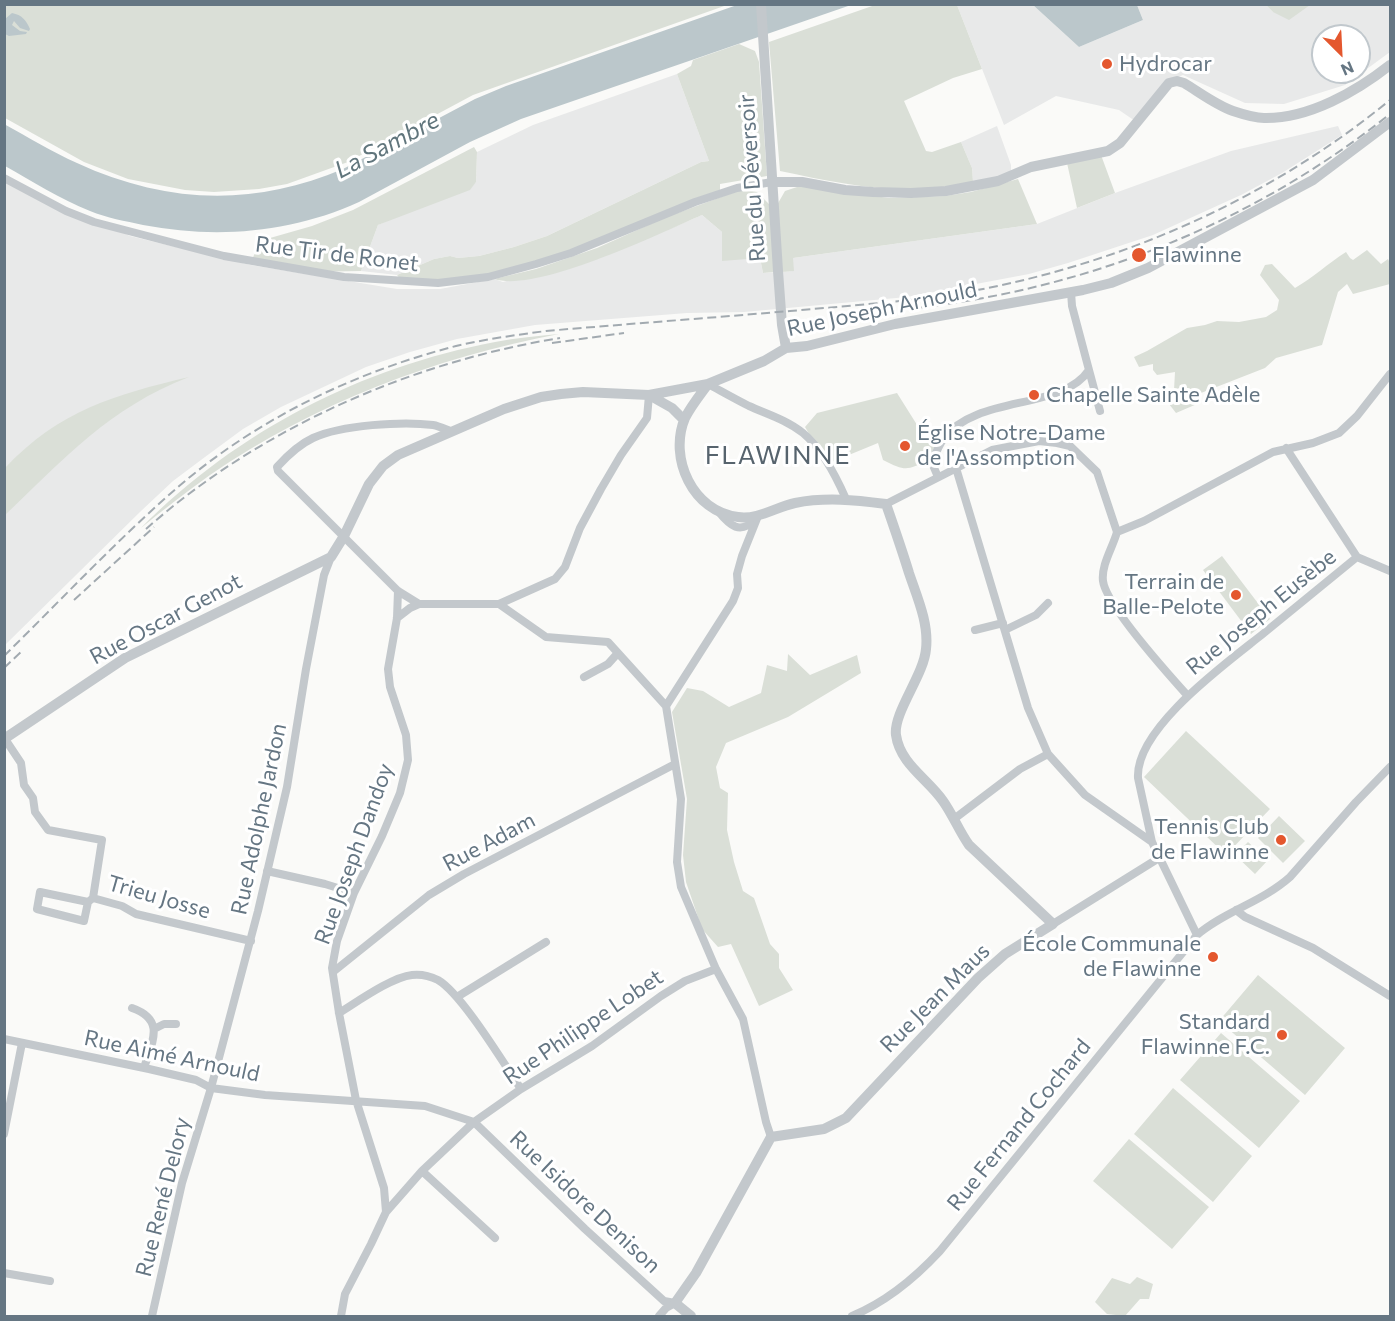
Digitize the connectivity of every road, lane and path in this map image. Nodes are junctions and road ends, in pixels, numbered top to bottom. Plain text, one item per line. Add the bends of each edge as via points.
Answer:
1 (762, 4) edge
2 (1390, 65) edge
3 (1390, 122) edge
4 (4, 178) edge
5 (772, 182) junction
6 (1071, 292) junction
7 (786, 348) junction
8 (1089, 370) junction
9 (1390, 374) edge
10 (708, 384) junction
11 (649, 395) junction
12 (1100, 411) dead end
13 (684, 420) junction
14 (450, 431) junction
15 (1286, 448) junction
16 (956, 468) junction
17 (938, 477) junction
18 (846, 499) junction
19 (886, 504) junction
20 (758, 516) junction
21 (1117, 532) junction
22 (344, 536) junction
23 (331, 557) junction
24 (1357, 557) junction
25 (1390, 571) edge
26 (398, 591) junction
27 (1048, 603) dead end
28 (419, 604) junction
29 (499, 604) junction
30 (397, 618) junction
31 (1004, 626) junction
32 (975, 630) dead end
33 (617, 654) junction
34 (584, 677) dead end
35 (1187, 696) junction
36 (666, 706) junction
37 (5, 739) edge
38 (1048, 754) junction
39 (675, 764) junction
40 (1390, 767) edge
41 (954, 819) junction
42 (1152, 842) junction
43 (1159, 858) junction
44 (267, 871) junction
45 (354, 893) junction
46 (91, 900) junction
47 (1236, 910) junction
48 (1053, 924) junction
49 (1197, 935) junction
50 (250, 940) junction
51 (546, 942) dead end
52 (716, 969) junction
53 (333, 972) junction
54 (1390, 996) edge
55 (457, 997) junction
56 (132, 1008) dead end
57 (339, 1013) junction
58 (176, 1024) dead end
59 (154, 1029) junction
60 (4, 1039) edge
61 (22, 1043) junction
62 (144, 1068) junction
63 (211, 1088) junction
64 (521, 1089) junction
65 (356, 1100) junction
66 (474, 1122) junction
67 (4, 1134) edge
68 (771, 1137) junction
69 (422, 1171) junction
70 (386, 1212) junction
71 (495, 1238) dead end
72 (4, 1273) edge
73 (50, 1281) dead end
74 (675, 1303) junction
75 (152, 1317) edge
76 (340, 1317) edge
77 (659, 1317) edge
78 (691, 1317) edge
79 (852, 1317) edge

1 - 5 street, Rue du Déversoir
2 - 5 street via 1357,90 1324,105 1263,118 1231,110 1184,83 1169,83 1120,143 1108,151 1031,167 970,188 911,193
3 - 6 street, Rue Joseph Arnould via 1313,180 1157,263 1111,283
4 - 5 street, Rue Tir de Ronet via 94,222 224,256 344,277 438,283 488,277 536,264 695,202
5 - 7 street, Rue du Déversoir
6 - 7 street, Rue Joseph Arnould
6 - 8 street
7 - 10 street, Rue Joseph Arnould
8 - 12 street
8 - 17 street via 1069,389 987,411 959,424 945,436 932,463
9 - 15 street via 1339,433
10 - 11 street, Rue Joseph Arnould
10 - 13 street
10 - 18 street via 802,432 812,441
11 - 13 street
11 - 14 street, Rue Joseph Arnould via 551,395
11 - 29 street via 647,418 601,489 580,528 566,567 555,579
13 - 20 street via 681,464 699,497 718,511 738,517
14 - 22 street, Rue Joseph Arnould via 383,466 369,484
14 - 22 street via 436,425 395,424 338,431 313,438 287,456 278,471
15 - 21 street via 1144,522
15 - 24 street
16 - 17 street
16 - 21 street via 1006,446 1039,441 1070,446 1097,472
16 - 31 street
17 - 19 street
18 - 19 street
18 - 20 street via 794,504
19 - 41 street via 922,611 927,638 924,661 900,714 896,736 900,750
20 - 36 street via 739,565 734,602
21 - 35 street via 1105,566 1103,580 1107,591 1123,617
22 - 23 street
22 - 26 street
23 - 37 street, Rue Oscar Genot via 125,658
23 - 44 street, Rue Adolphe Jardon via 324,575 287,787
24 - 25 street
24 - 35 street, Rue Joseph Eusèbe
26 - 28 street
26 - 30 street, Rue Joseph Dandoy
27 - 31 street via 1036,615
28 - 29 street
28 - 30 street
29 - 33 street via 546,637 608,642
30 - 45 street, Rue Joseph Dandoy via 388,669 406,735 408,760 400,793
31 - 32 street
31 - 38 street via 1028,708
33 - 34 street
33 - 36 street
35 - 42 street, Rue Joseph Eusèbe via 1152,738 1137,771
36 - 39 street
37 - 46 street, Trieu Josse via 21,763 34,812 48,830 102,840
38 - 41 street via 1020,769
38 - 42 street via 1085,795
39 - 52 street via 681,799 676,862 681,887
39 - 53 street, Rue Adam via 429,895
40 - 47 street, Rue Fernand Cochard via 1290,877 1273,891
41 - 48 street via 969,844
42 - 43 street, Rue Joseph Eusèbe
43 - 48 street, Rue Jean Maus
43 - 49 street, Rue Joseph Eusèbe
44 - 45 street
44 - 50 street, Rue Adolphe Jardon
45 - 53 street, Rue Joseph Dandoy via 337,941
46 - 46 street via 40,892 37,909 84,921
46 - 50 street, Trieu Josse
47 - 49 street, Rue Fernand Cochard via 1211,922
47 - 54 street via 1313,948
48 - 68 street, Rue Jean Maus via 1005,954 978,978 846,1118 824,1129
49 - 79 street, Rue Fernand Cochard via 924,1269 882,1301
50 - 63 street, Rue Adolphe Jardon
51 - 55 street
52 - 64 street, Rue Philippe Lobet via 685,981 592,1046
52 - 68 street via 743,1019
53 - 57 street, Rue Joseph Dandoy
55 - 57 street via 440,981 413,974
55 - 64 street
56 - 59 street via 145,1012
57 - 65 street, Rue Joseph Dandoy
58 - 59 street
59 - 62 street
60 - 61 street, Rue Aimé Arnould
61 - 62 street, Rue Aimé Arnould
61 - 67 street
62 - 63 street, Rue Aimé Arnould via 195,1080
63 - 65 street, Rue Aimé Arnould
63 - 75 street, Rue René Delory via 182,1183
64 - 66 street, Rue Philippe Lobet
65 - 66 street, Rue Aimé Arnould via 425,1106
65 - 70 street, Rue Joseph Dandoy via 384,1188
66 - 69 street, Rue Philippe Lobet
66 - 74 street, Rue Isidore Denison via 664,1301
68 - 74 street via 696,1273
69 - 70 street, Rue Philippe Lobet
69 - 71 street
70 - 76 street, Rue Philippe Lobet via 345,1294
72 - 73 street
74 - 77 street
74 - 78 street

